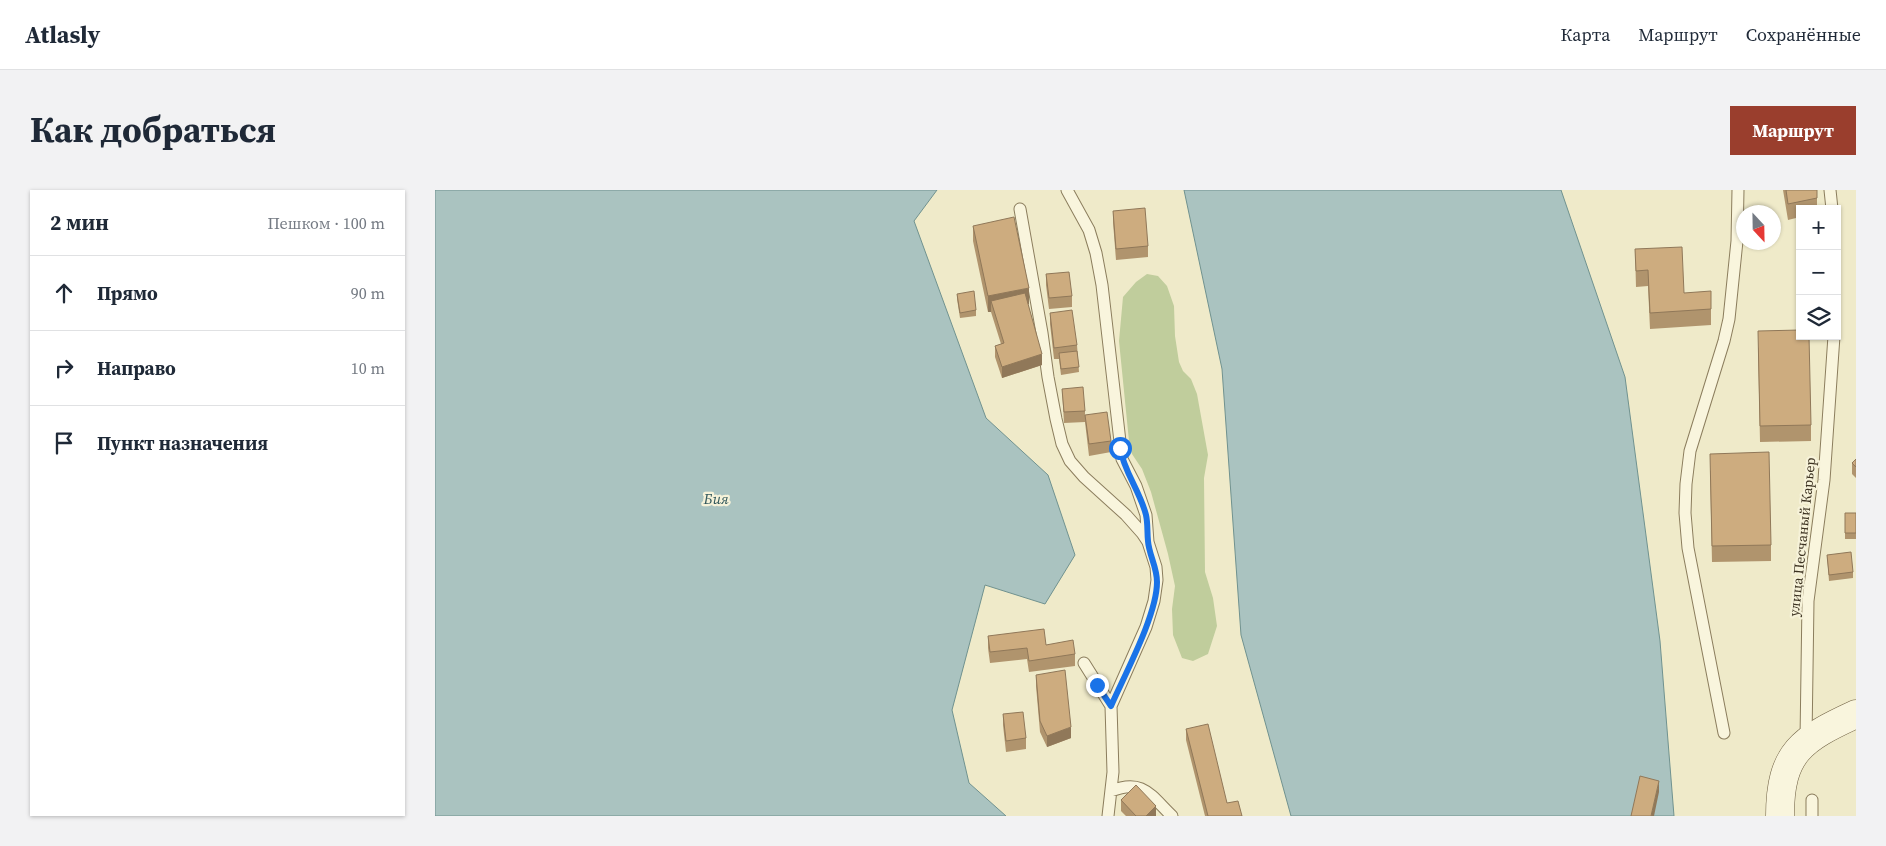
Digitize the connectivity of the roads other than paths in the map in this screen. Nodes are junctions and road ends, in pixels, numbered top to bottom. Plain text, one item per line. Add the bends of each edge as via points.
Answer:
1 (1067, 190) edge
2 (1738, 190) edge
3 (1830, 190) edge
4 (1832, 205) edge
5 (1020, 210) dead end
6 (1834, 340) edge
7 (1148, 542) junction
8 (1084, 663) dead end
9 (1111, 706) junction
10 (1856, 714) edge
11 (1723, 733) dead end
12 (1806, 741) junction
13 (1111, 791) junction
14 (1812, 800) dead end
15 (1108, 816) edge
16 (1172, 816) edge
17 (1779, 816) edge
18 (1812, 816) edge

1 - 7 lane via 1089,230 1096,254 1122,459 1146,515
2 - 11 lane via 1737,241 1729,319 1690,451 1686,484 1688,548
3 - 4 lane
5 - 7 lane via 1048,377 1063,444 1070,461 1130,519
6 - 12 lane, улица Песчаный Карьер via 1824,480 1808,601
7 - 9 lane via 1157,580 1154,601
8 - 9 lane
9 - 13 lane
10 - 12 street
12 - 17 street via 1791,758 1783,781
13 - 15 lane
13 - 16 lane via 1137,786
14 - 18 lane

